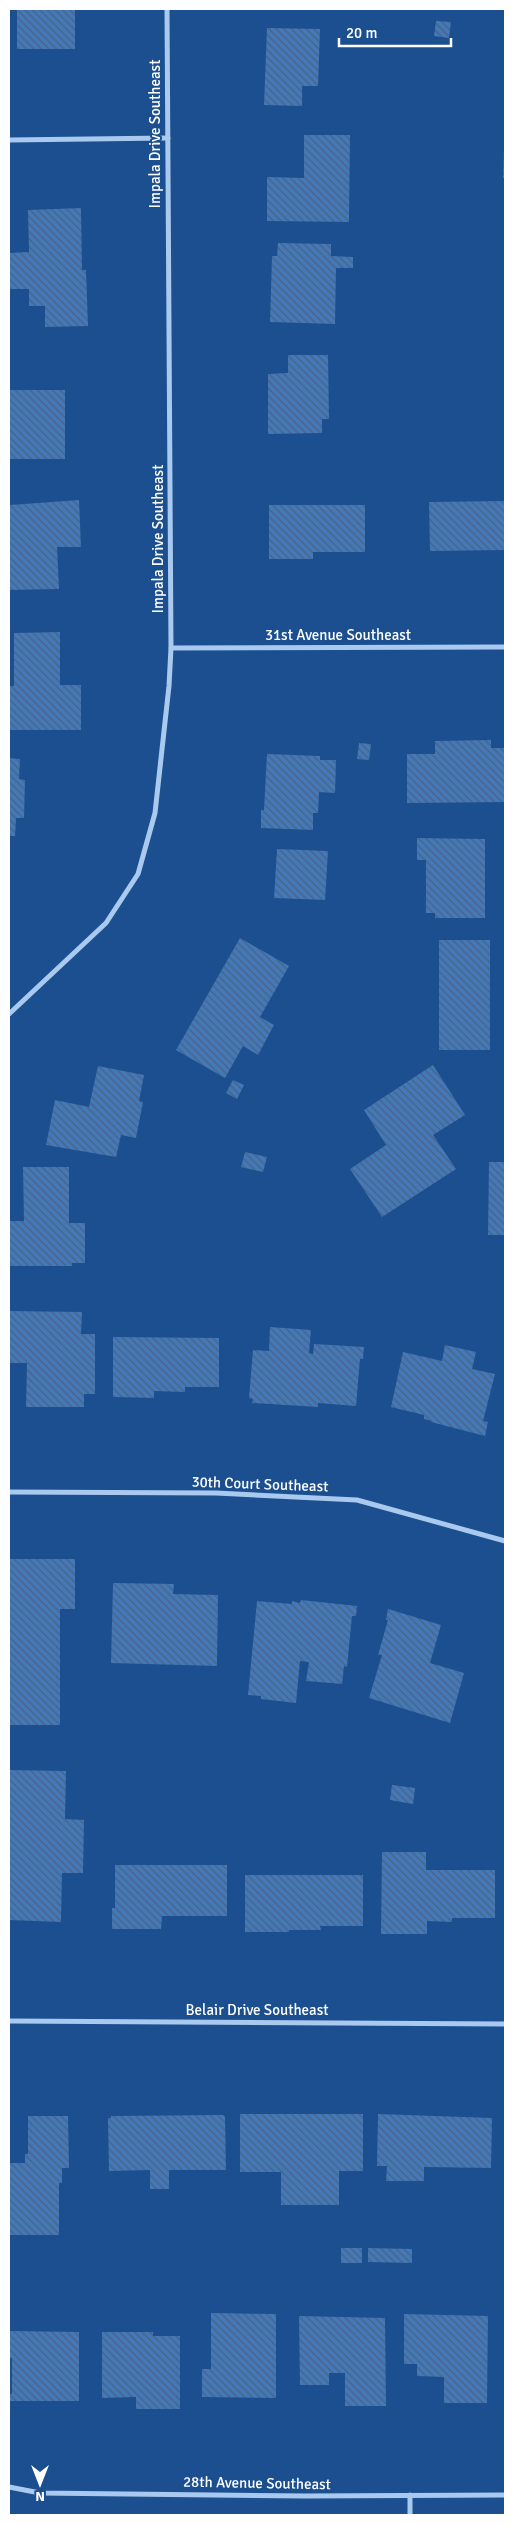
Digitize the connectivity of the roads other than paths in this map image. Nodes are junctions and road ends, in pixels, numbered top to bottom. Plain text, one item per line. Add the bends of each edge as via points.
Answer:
1 (167, 9) edge
2 (168, 138) junction
3 (9, 140) edge
4 (171, 648) junction
5 (505, 648) edge
6 (9, 1014) edge
7 (9, 1492) edge
8 (505, 1541) edge
9 (9, 2020) edge
10 (505, 2024) edge
11 (9, 2487) edge
12 (410, 2495) junction
13 (505, 2495) edge
14 (410, 2515) edge

1 - 2 street, Impala Drive Southeast
2 - 3 street
2 - 4 street, Impala Drive Southeast
4 - 5 street, 31st Avenue Southeast
4 - 6 street, Impala Drive Southeast via 170,686 155,813 138,874 106,923
7 - 8 street, 30th Court Southeast via 216,1493 357,1500
9 - 10 street, Belair Drive Southeast
11 - 12 street, 28th Avenue Southeast via 40,2493
12 - 13 street, 28th Avenue Southeast
12 - 14 street

